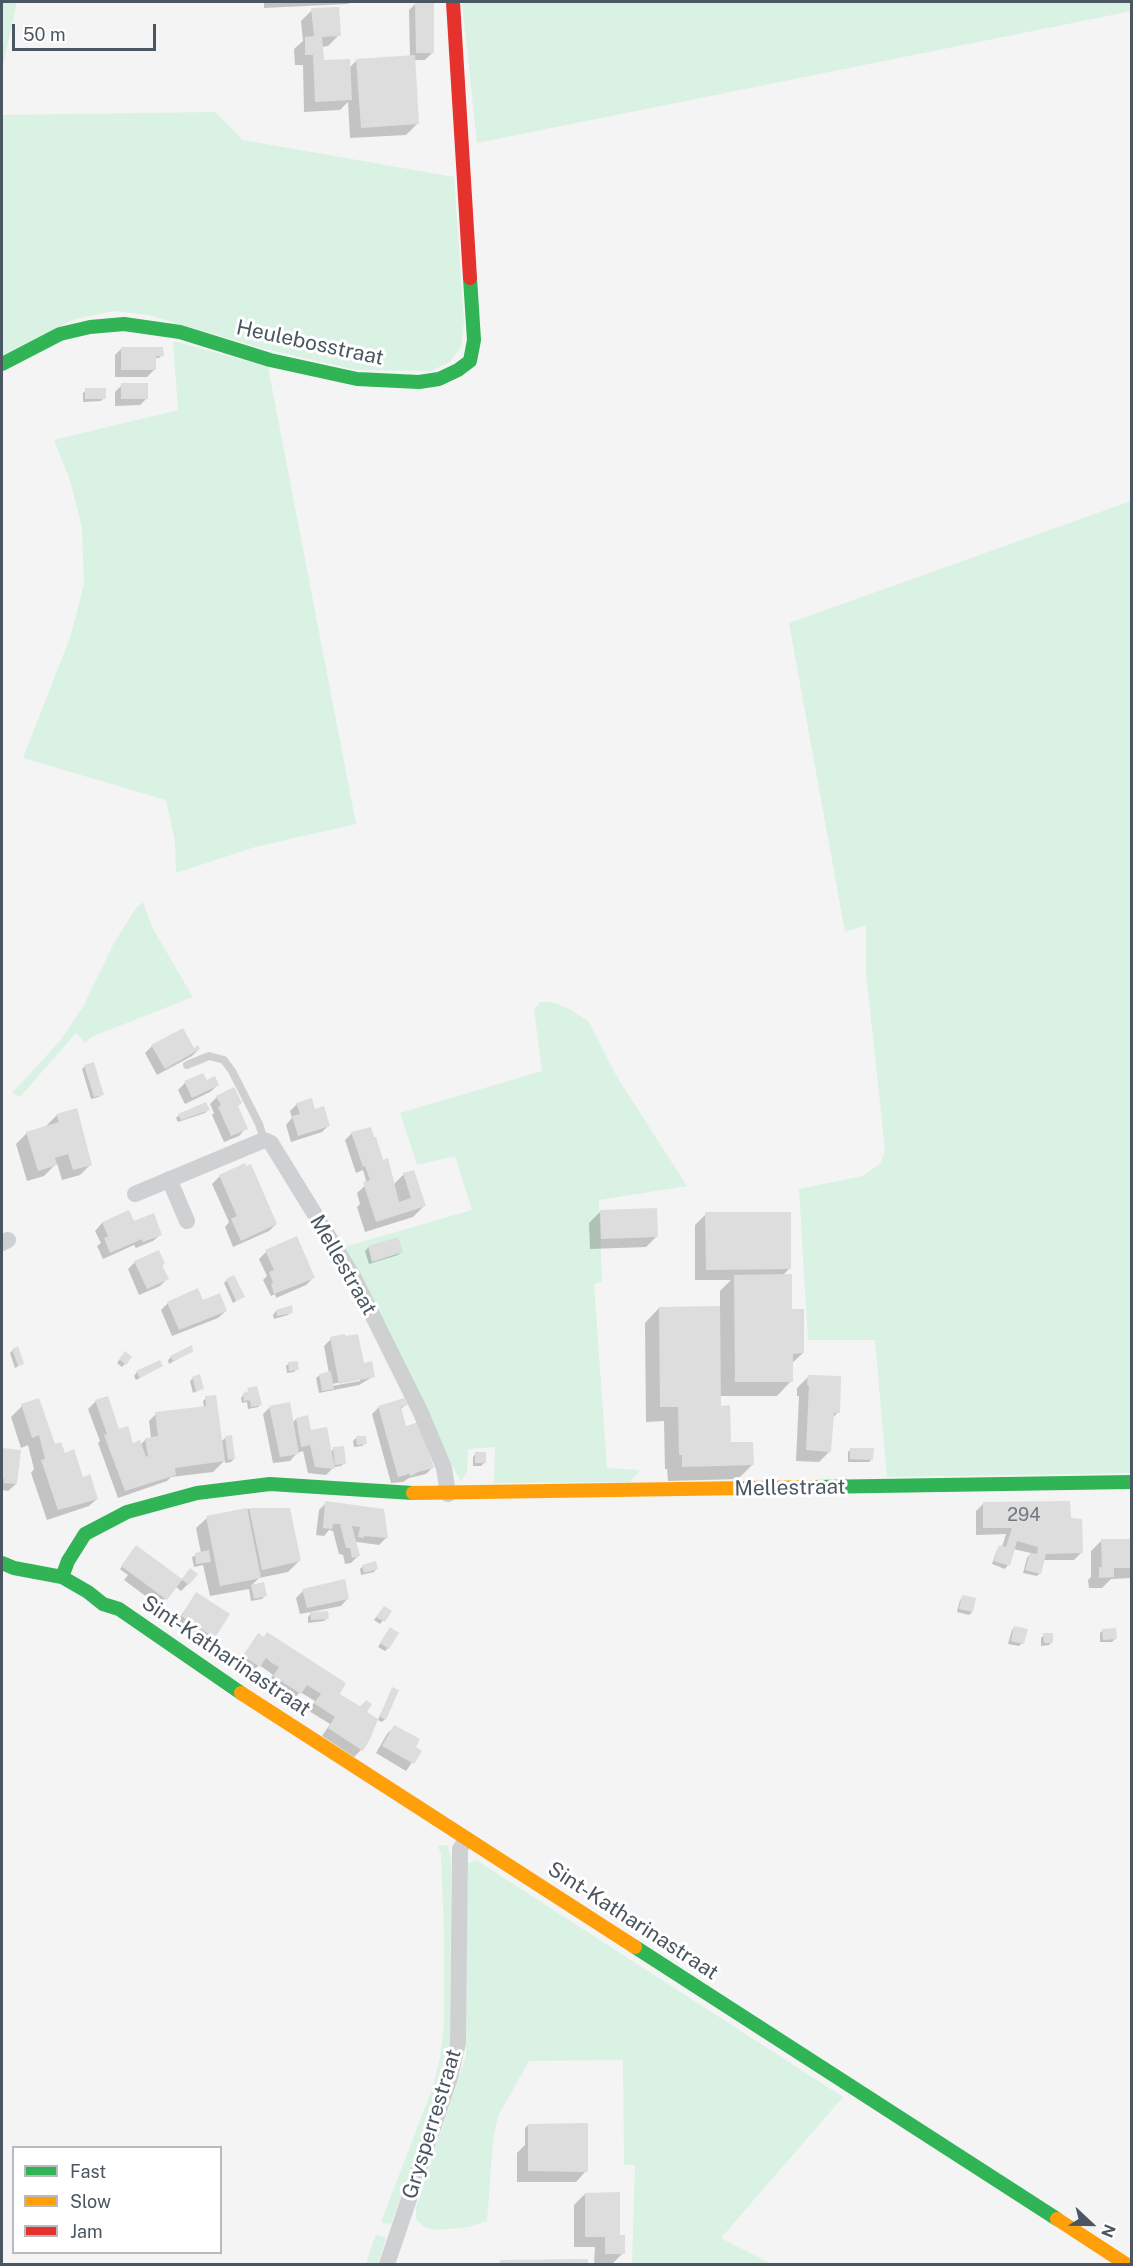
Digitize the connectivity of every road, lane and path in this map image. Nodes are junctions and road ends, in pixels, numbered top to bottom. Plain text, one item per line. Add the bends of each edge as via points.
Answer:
1 (453, 2) edge
2 (2, 364) edge
3 (187, 1065) dead end
4 (264, 1140) junction
5 (169, 1179) junction
6 (135, 1194) dead end
7 (187, 1221) dead end
8 (1131, 1482) edge
9 (448, 1494) junction
10 (2, 1563) edge
11 (62, 1577) junction
12 (91, 1577) dead end
13 (119, 1609) junction
14 (466, 1839) junction
15 (387, 2265) edge
16 (1126, 2265) edge

1 - 2 street, Heulebosstraat via 474,340 470,362 439,379 357,379 270,360 180,332 124,324 60,334
3 - 4 lane via 209,1056 224,1060 260,1124
4 - 5 street
4 - 9 street, Mellestraat via 271,1143 354,1278 421,1413 444,1468
5 - 6 street
5 - 7 street
8 - 9 street, Mellestraat
9 - 11 street, Mellestraat via 270,1484 197,1494 127,1512 86,1534
10 - 11 street
11 - 13 street, Sint-Katharinastraat via 103,1604
12 - 13 street, Sint-Katharinastraat via 110,1593
13 - 14 street, Sint-Katharinastraat
14 - 15 street, Grysperrestraat via 460,1849 458,2043 450,2078
14 - 16 street, Sint-Katharinastraat

